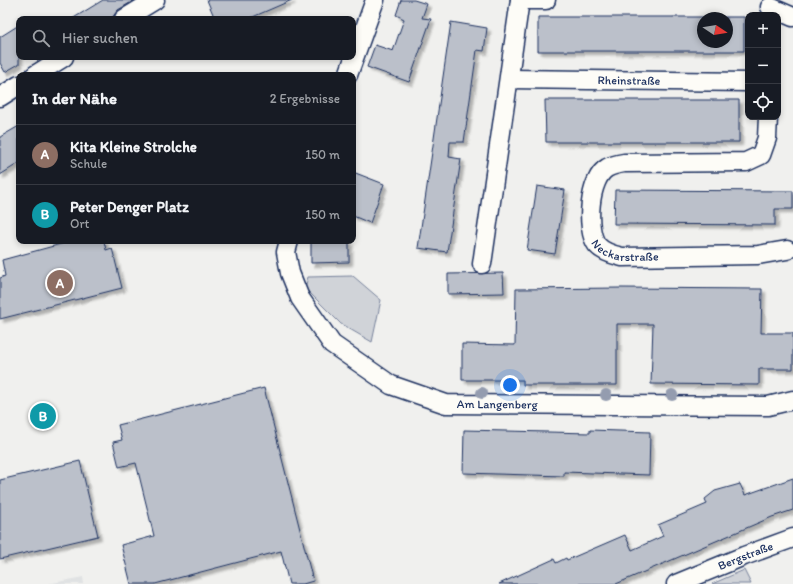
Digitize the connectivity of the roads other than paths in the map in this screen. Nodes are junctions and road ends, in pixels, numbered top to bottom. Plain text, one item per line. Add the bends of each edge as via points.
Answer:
1 (155, 0) edge
2 (375, 0) edge
3 (520, 0) edge
4 (546, 0) edge
5 (766, 7) edge
6 (129, 16) edge
7 (793, 17) edge
8 (356, 53) edge
9 (59, 60) edge
10 (353, 60) edge
11 (40, 72) edge
12 (349, 72) edge
13 (510, 79) junction
14 (745, 82) edge
15 (16, 87) edge
16 (0, 97) edge
17 (768, 120) edge
18 (288, 244) edge
19 (787, 250) dead end
20 (482, 264) dead end
21 (793, 400) edge
22 (793, 538) edge
23 (676, 584) edge

1 - 6 street
2 - 8 street
3 - 4 street
3 - 13 street
5 - 7 street
9 - 11 street
10 - 12 street
13 - 14 street, Rheinstraße
13 - 20 street
15 - 16 street
17 - 19 street, Neckarstraße via 767,138 760,155 746,162 624,163 606,168 600,174 591,204 591,228 598,246 622,257 758,255
18 - 21 street, Am Langenberg via 286,252 290,273 300,298 332,344 391,385 446,404 768,406
22 - 23 street, Bergstraße

